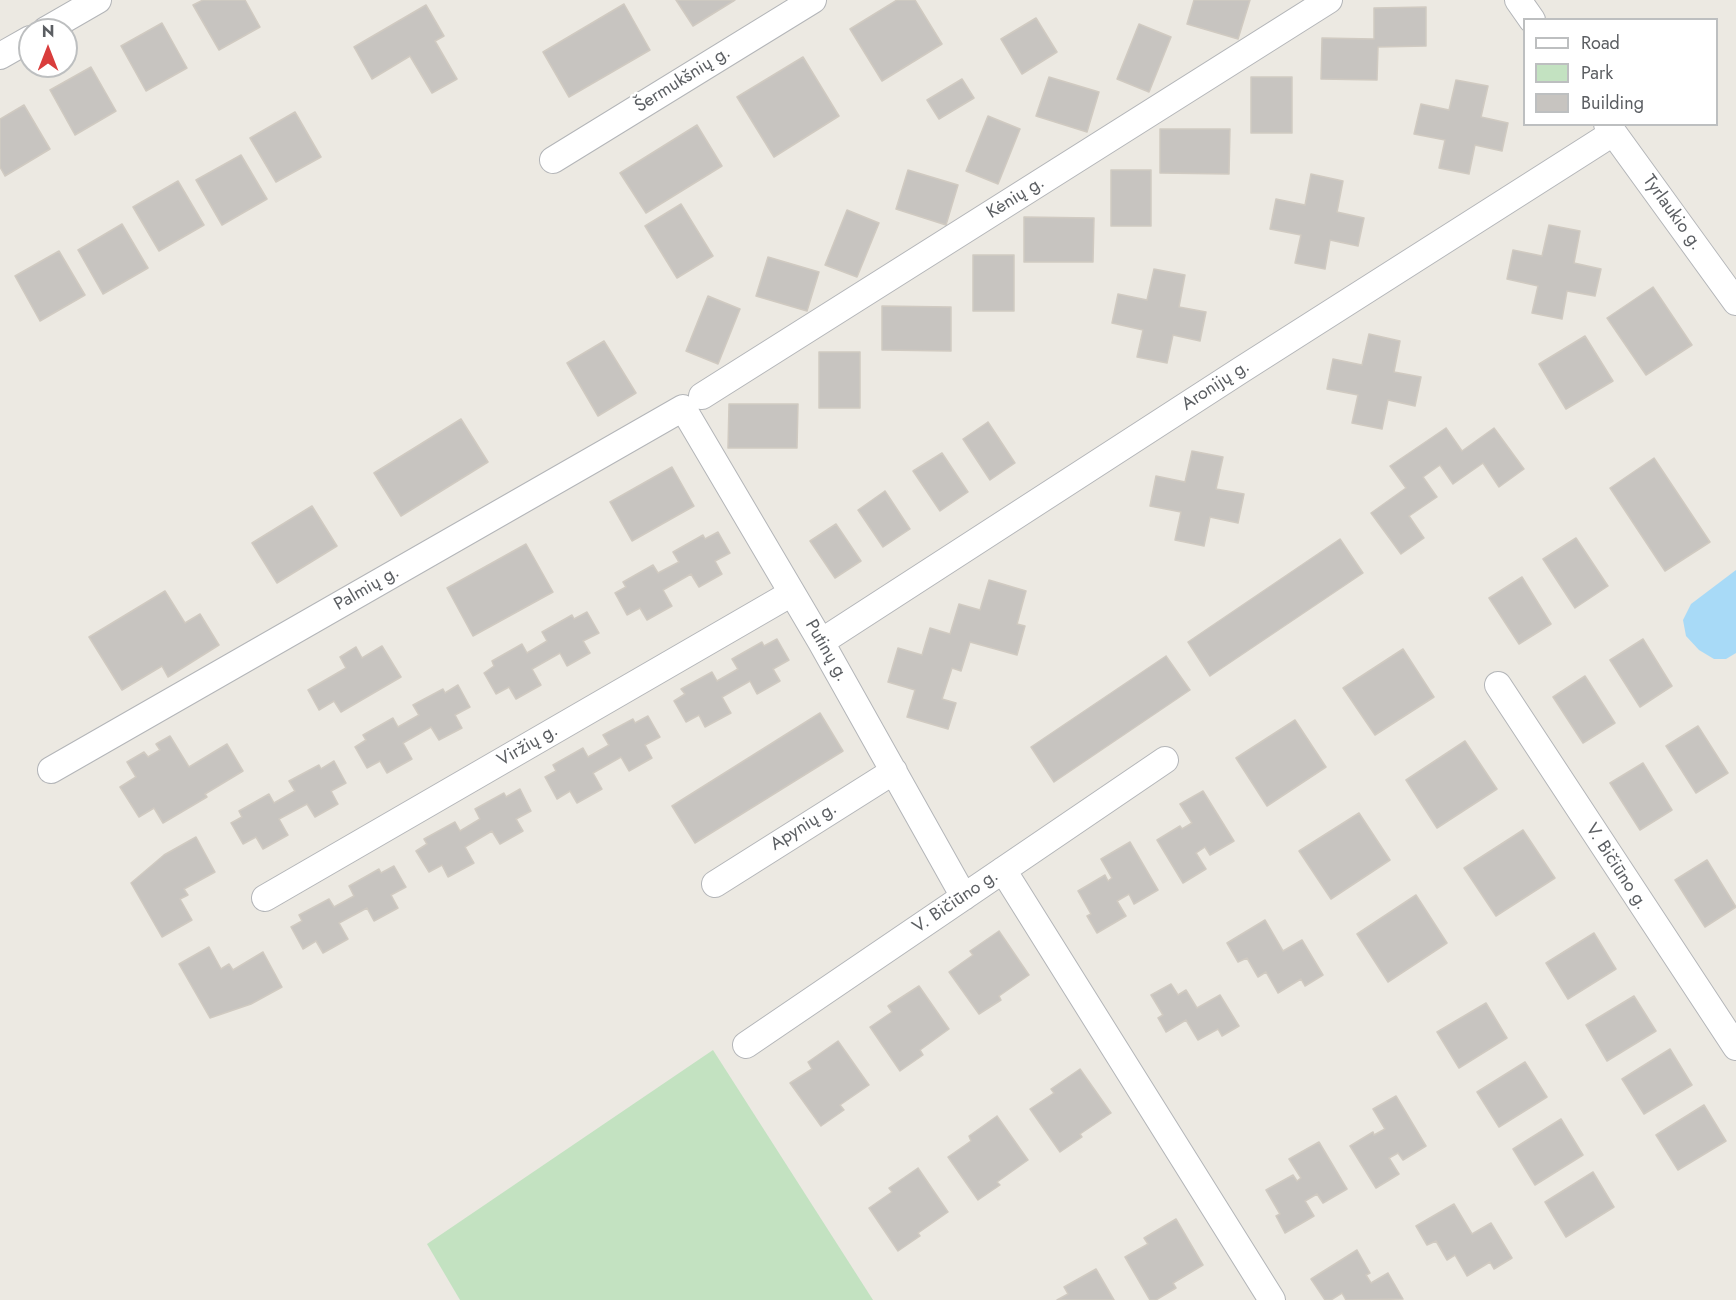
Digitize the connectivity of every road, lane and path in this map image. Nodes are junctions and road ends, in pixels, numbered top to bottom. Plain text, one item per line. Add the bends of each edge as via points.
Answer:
1 (98, 0) edge
2 (813, 0) edge
3 (1329, 0) edge
4 (1518, 0) edge
5 (67, 18) edge
6 (1531, 18) edge
7 (18, 46) edge
8 (0, 56) edge
9 (1610, 129) edge
10 (554, 160) dead end
11 (1736, 302) edge
12 (693, 402) junction
13 (792, 593) junction
14 (821, 642) junction
15 (1498, 685) dead end
16 (1166, 760) dead end
17 (51, 770) dead end
18 (894, 771) junction
19 (1003, 870) junction
20 (715, 884) dead end
21 (964, 897) junction
22 (265, 898) dead end
23 (746, 1045) dead end
24 (1736, 1047) edge
25 (1272, 1300) edge

1 - 5 street
2 - 10 street, Šermukšnių g.
3 - 12 street, Kėnių g.
4 - 6 street
7 - 8 street
9 - 11 street, Tyrlaukio g.
9 - 14 street, Aronijų g.
12 - 13 street, Putinų g.
12 - 17 street, Palmių g.
13 - 14 street, Putinų g.
13 - 22 street, Viržių g.
14 - 18 street, Putinų g.
15 - 24 street, V. Bičiūno g.
16 - 19 street, V. Bičiūno g.
18 - 20 street, Apynių g.
18 - 21 street, Putinų g.
19 - 21 street, V. Bičiūno g.
19 - 25 street
21 - 23 street, V. Bičiūno g.

